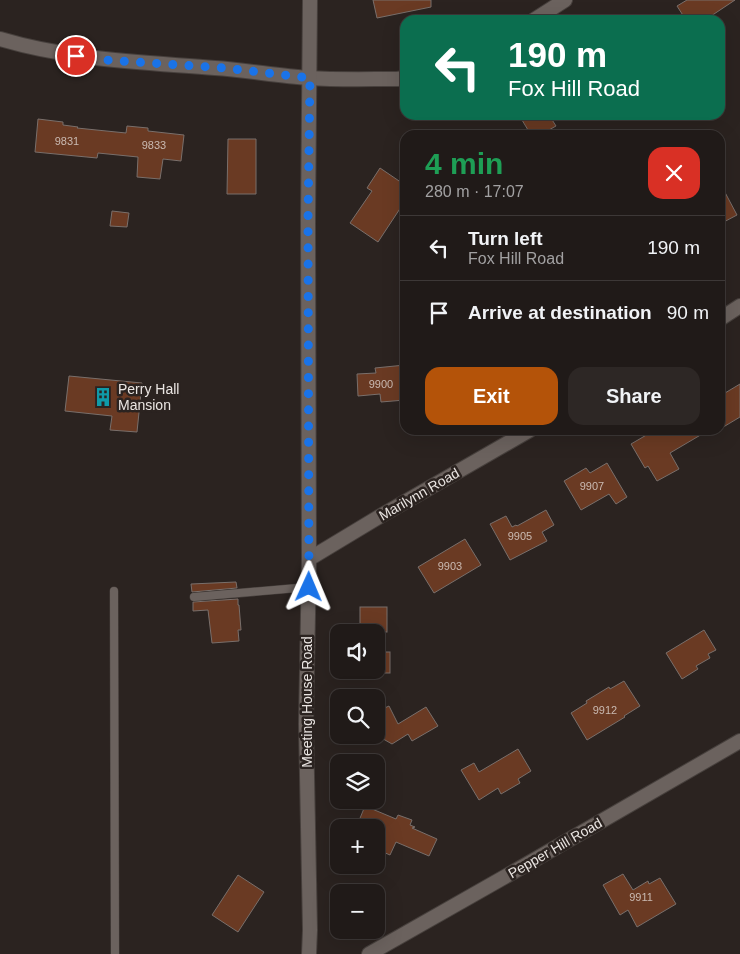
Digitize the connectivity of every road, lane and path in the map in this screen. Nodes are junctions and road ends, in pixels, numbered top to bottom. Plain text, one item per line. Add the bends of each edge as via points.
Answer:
1 (310, 0) edge
2 (565, 0) edge
3 (542, 15) edge
4 (0, 39) edge
5 (310, 78) junction
6 (400, 79) edge
7 (740, 306) edge
8 (725, 315) edge
9 (521, 435) edge
10 (309, 560) junction
11 (309, 587) junction
12 (114, 591) dead end
13 (194, 597) dead end
14 (740, 741) edge
15 (115, 954) edge
16 (309, 954) edge
17 (369, 954) edge

1 - 5 street, Meeting House Road
2 - 3 street
4 - 5 street via 106,60
5 - 6 street
5 - 10 street, Meeting House Road
7 - 8 street
9 - 10 street, Marilynn Road
10 - 11 street, Meeting House Road
11 - 13 lane
11 - 16 street, Meeting House Road via 306,724
12 - 15 lane
14 - 17 street, Pepper Hill Road

